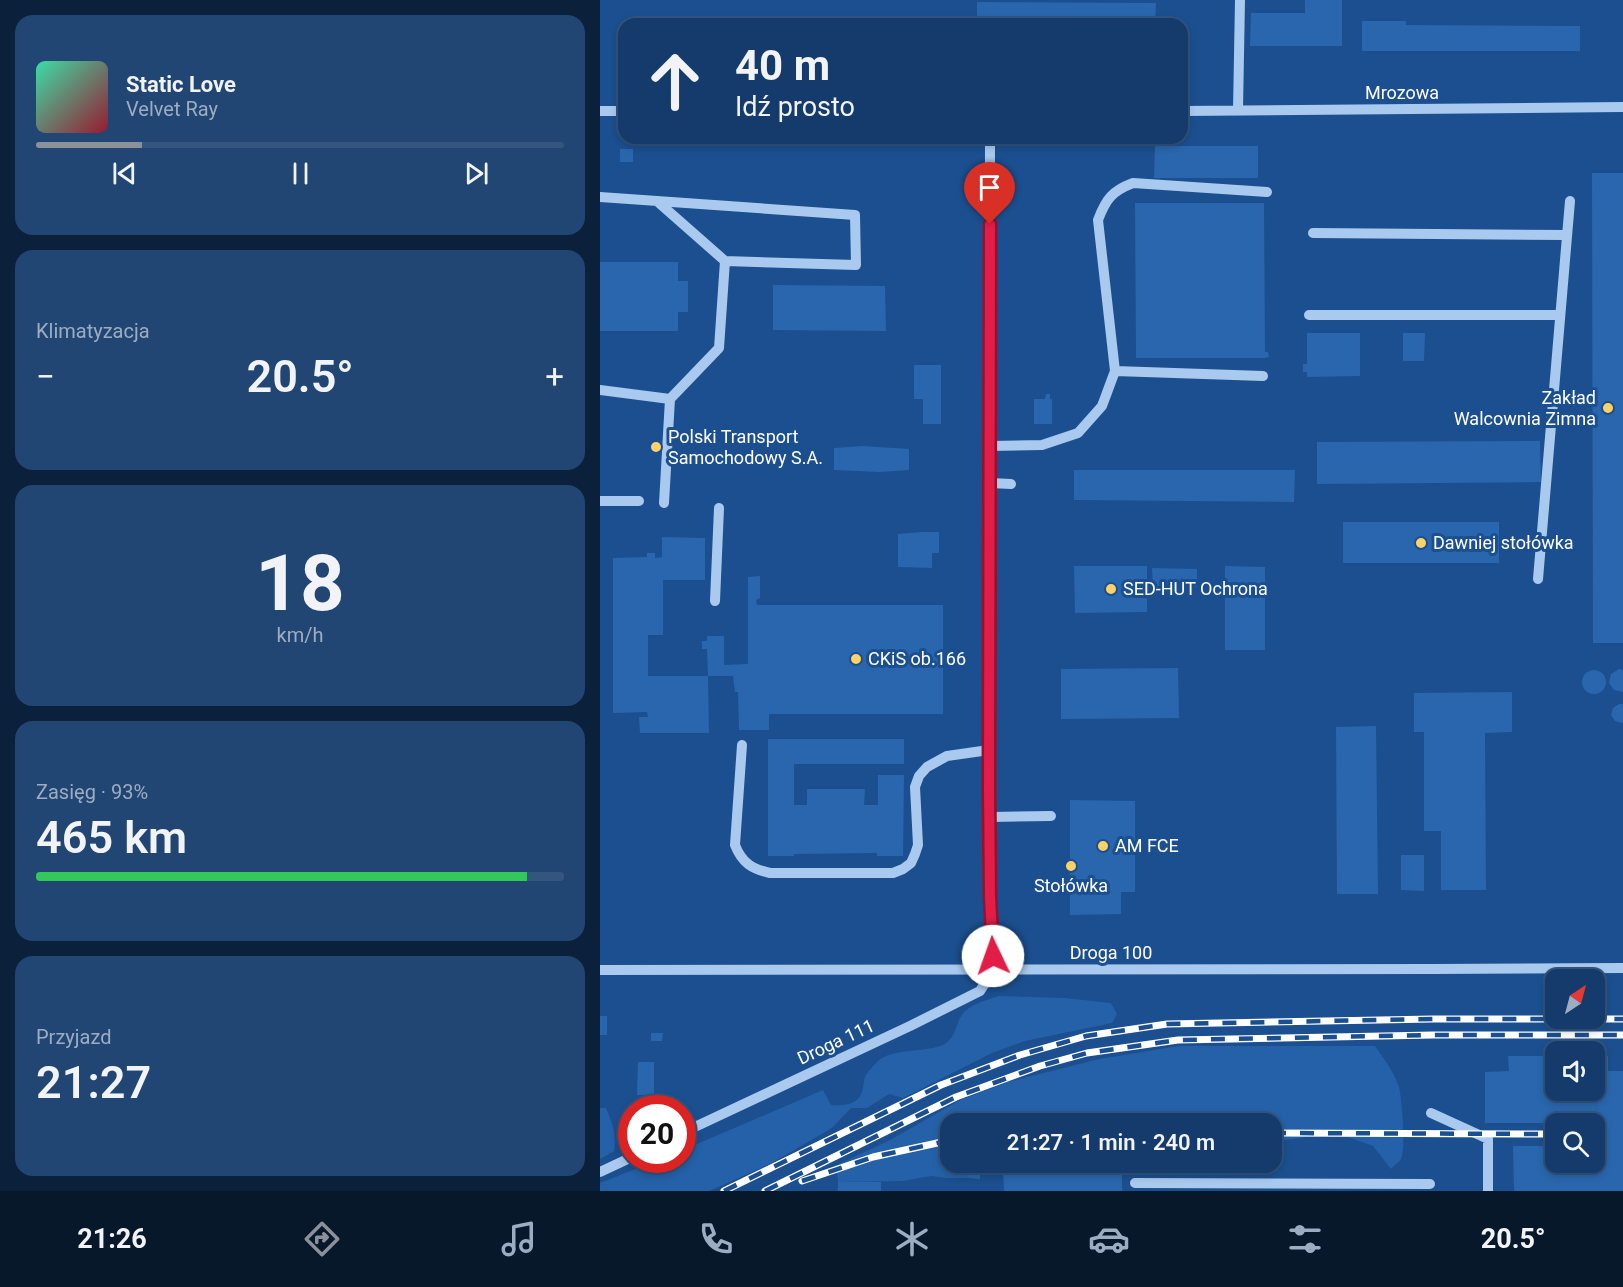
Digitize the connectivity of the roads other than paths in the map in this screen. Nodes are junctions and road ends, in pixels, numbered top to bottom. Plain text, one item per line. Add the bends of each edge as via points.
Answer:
1 (1240, 0) edge
2 (1623, 107) edge
3 (1238, 110) junction
4 (600, 111) edge
5 (618, 111) edge
6 (1188, 111) edge
7 (990, 144) edge
8 (1267, 192) dead end
9 (600, 197) edge
10 (658, 201) junction
11 (1570, 201) dead end
12 (1313, 233) dead end
13 (1567, 235) junction
14 (725, 261) junction
15 (1309, 315) dead end
16 (1560, 315) junction
17 (1115, 371) junction
18 (1263, 376) dead end
19 (600, 390) edge
20 (670, 399) junction
21 (990, 446) junction
22 (990, 483) junction
23 (1011, 483) dead end
24 (600, 501) edge
25 (639, 501) dead end
26 (664, 503) dead end
27 (719, 508) dead end
28 (1538, 579) dead end
29 (715, 601) dead end
30 (742, 745) dead end
31 (989, 750) junction
32 (1051, 816) dead end
33 (990, 817) junction
34 (1623, 968) edge
35 (600, 970) edge
36 (993, 970) junction
37 (1431, 1113) dead end
38 (696, 1126) edge
39 (618, 1164) edge
40 (600, 1172) edge
41 (1135, 1183) dead end
42 (1430, 1184) dead end
43 (1488, 1191) edge

1 - 3 street
2 - 3 street, Mrozowa
3 - 6 street, Mrozowa
4 - 5 street
7 - 21 street
8 - 17 street via 1133,183 1110,196 1098,220
9 - 10 street
10 - 14 street
10 - 14 street via 855,215 856,265
11 - 13 street
12 - 13 street
13 - 16 street
14 - 20 street via 719,348
15 - 16 street
16 - 28 street
17 - 18 street
17 - 21 street via 1102,406 1078,433 1042,446
19 - 20 street
20 - 26 street
21 - 22 street
22 - 23 street
22 - 31 street
24 - 25 street
27 - 29 street
30 - 31 street via 735,845 747,864 770,873 903,870 911,863 918,845 915,787 919,776 947,756
31 - 33 street
32 - 33 street
33 - 36 street
34 - 36 street, Droga 100
35 - 36 street, Droga 100
36 - 38 street, Droga 111 via 980,991
37 - 43 street via 1488,1139
39 - 40 street
41 - 42 street

